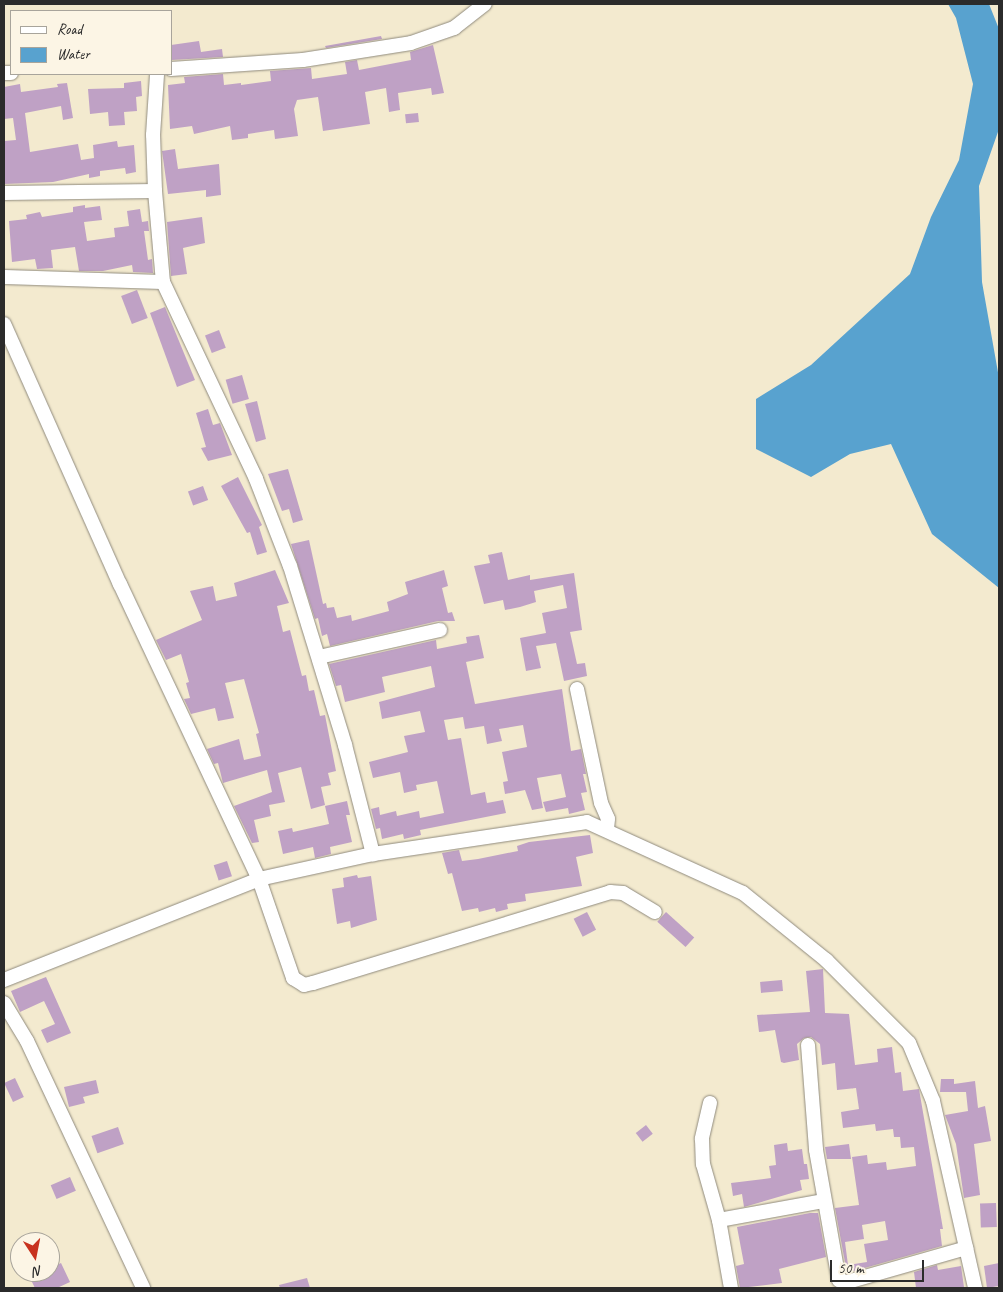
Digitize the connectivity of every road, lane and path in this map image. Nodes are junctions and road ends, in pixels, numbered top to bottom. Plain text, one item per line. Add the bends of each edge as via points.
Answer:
1 (485, 4) edge
2 (172, 69) edge
3 (157, 75) edge
4 (155, 191) junction
5 (4, 193) edge
6 (4, 277) edge
7 (163, 282) junction
8 (4, 324) edge
9 (440, 630) dead end
10 (319, 657) junction
11 (577, 690) dead end
12 (607, 829) junction
13 (373, 854) junction
14 (253, 882) junction
15 (656, 912) dead end
16 (4, 980) edge
17 (4, 1003) edge
18 (808, 1045) dead end
19 (710, 1103) dead end
20 (824, 1201) junction
21 (719, 1220) junction
22 (966, 1248) junction
23 (143, 1288) edge
24 (731, 1288) edge
25 (976, 1288) edge

1 - 2 street via 443,34 380,49 303,60
3 - 4 street via 152,135
4 - 5 street
4 - 7 street
6 - 7 street
7 - 10 street via 256,479
8 - 14 street
9 - 10 street
10 - 13 street
11 - 12 street via 601,803 608,819
12 - 13 street via 580,820
12 - 22 street via 743,893 770,912 826,960 909,1043 933,1101
13 - 14 street
14 - 15 street via 289,971 304,985 603,893 623,893
14 - 16 street
17 - 23 street via 28,1041
18 - 20 street via 816,1150
19 - 21 street via 702,1139 703,1164
20 - 21 street
20 - 22 street via 838,1276 842,1282
21 - 24 street
22 - 25 street

